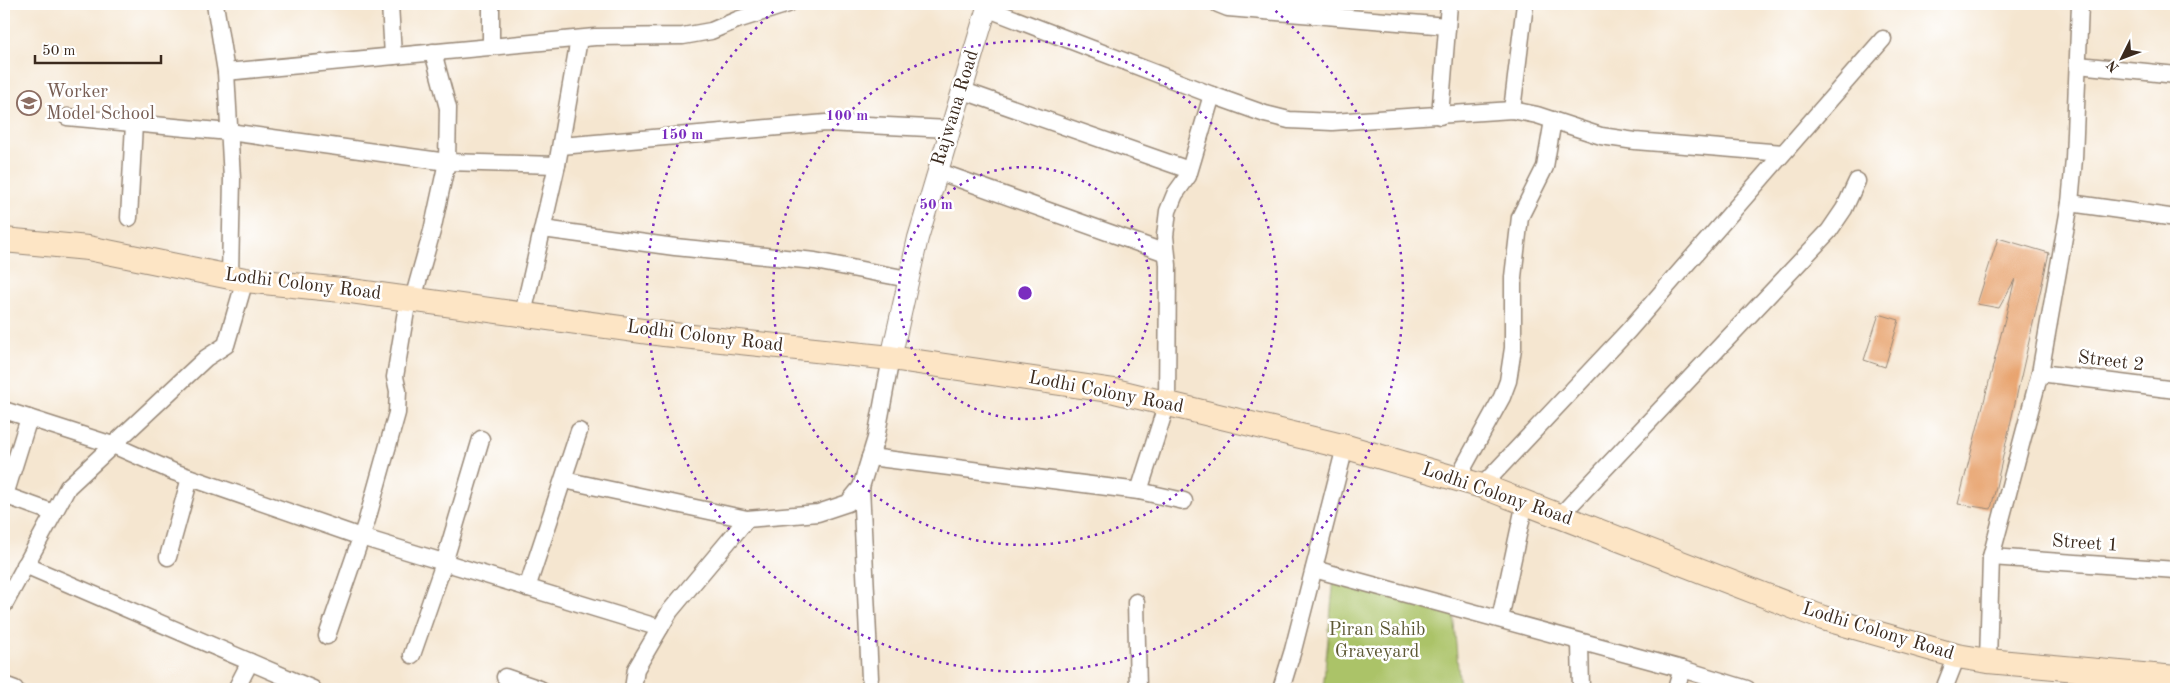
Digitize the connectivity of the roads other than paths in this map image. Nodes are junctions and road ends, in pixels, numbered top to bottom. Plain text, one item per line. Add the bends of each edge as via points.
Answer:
1 (215, 4) edge
2 (390, 4) edge
3 (491, 4) edge
4 (788, 4) edge
5 (1218, 4) edge
6 (1449, 4) edge
7 (1524, 4) edge
8 (2080, 4) edge
9 (987, 6) edge
10 (1447, 26) junction
11 (579, 39) junction
12 (1883, 39) dead end
13 (491, 47) junction
14 (433, 52) junction
15 (393, 56) junction
16 (2078, 65) junction
17 (226, 72) junction
18 (2176, 75) edge
19 (961, 90) junction
20 (1212, 95) junction
21 (1512, 110) junction
22 (1440, 116) junction
23 (67, 118) dead end
24 (1553, 120) junction
25 (134, 124) junction
26 (949, 129) junction
27 (229, 132) junction
28 (561, 146) junction
29 (1783, 153) junction
30 (447, 162) junction
31 (557, 165) junction
32 (1190, 170) junction
33 (937, 171) junction
34 (1857, 181) dead end
35 (2070, 203) junction
36 (129, 218) dead end
37 (2176, 218) edge
38 (543, 229) junction
39 (4, 240) edge
40 (1166, 253) junction
41 (908, 278) junction
42 (238, 279) junction
43 (410, 299) junction
44 (523, 314) junction
45 (891, 358) junction
46 (2040, 373) junction
47 (2176, 390) edge
48 (1166, 403) junction
49 (4, 410) edge
50 (29, 418) junction
51 (579, 431) dead end
52 (481, 439) dead end
53 (113, 446) junction
54 (1345, 447) junction
55 (870, 456) junction
56 (190, 478) junction
57 (1457, 479) junction
58 (564, 480) junction
59 (1482, 486) junction
60 (861, 487) junction
61 (1139, 492) junction
62 (4, 495) edge
63 (1184, 501) dead end
64 (1525, 502) junction
65 (54, 513) junction
66 (1560, 516) junction
67 (747, 519) junction
68 (361, 537) junction
69 (168, 557) dead end
70 (1991, 558) junction
71 (444, 563) junction
72 (25, 565) junction
73 (1314, 569) junction
74 (2176, 570) edge
75 (527, 588) junction
76 (1136, 602) dead end
77 (4, 605) edge
78 (1500, 620) junction
79 (660, 628) junction
80 (327, 636) dead end
81 (1580, 642) junction
82 (412, 655) dead end
83 (1957, 656) junction
84 (1988, 661) junction
85 (250, 662) junction
86 (1682, 669) junction
87 (505, 677) dead end
88 (870, 678) dead end
89 (2176, 678) edge
90 (4, 684) edge
91 (15, 689) edge
92 (236, 689) edge
93 (313, 689) edge
94 (540, 689) edge
95 (633, 689) edge
96 (1138, 689) edge
97 (1281, 689) edge
98 (1581, 689) edge
99 (1676, 689) edge
100 (1747, 689) edge
101 (1944, 689) edge

1 - 17 street
2 - 15 street
3 - 13 street
4 - 11 street via 711,31 683,36 595,36
5 - 10 street via 1228,8
6 - 10 street
7 - 21 street
8 - 16 street
9 - 19 street, Rajwana Road
9 - 20 street
10 - 22 street
11 - 13 street
11 - 28 street
12 - 29 street
13 - 14 street
14 - 15 street
14 - 30 street via 448,108
15 - 17 street
16 - 18 street
16 - 35 street
17 - 27 street
19 - 26 street, Rajwana Road
19 - 32 street
20 - 22 street via 1265,114 1305,121
20 - 32 street
21 - 22 street
21 - 24 street
23 - 25 street
24 - 29 street via 1601,136 1635,141
24 - 57 street via 1545,167 1520,216 1513,277 1513,348 1508,382
25 - 27 street
25 - 36 street
26 - 28 street via 826,123
26 - 33 street, Rajwana Road
27 - 30 street
27 - 42 street
28 - 31 street
29 - 59 street via 1628,331
30 - 31 street
30 - 43 street via 432,231
31 - 38 street
32 - 40 street via 1168,212
33 - 40 street
33 - 41 street, Rajwana Road
34 - 66 street via 1829,231
35 - 37 street
35 - 46 street
38 - 41 street via 675,248 815,261
38 - 44 street
39 - 42 main road, Lodhi Colony Road via 88,248
40 - 48 street
41 - 45 street, Rajwana Road
42 - 43 main road, Lodhi Colony Road
42 - 53 street via 226,345 206,358
43 - 44 main road, Lodhi Colony Road
43 - 68 street via 395,377 397,412
44 - 45 main road, Lodhi Colony Road via 664,334
45 - 48 main road, Lodhi Colony Road via 1115,391
45 - 55 street
46 - 47 street, Street 2
46 - 70 street
48 - 54 main road, Lodhi Colony Road
48 - 61 street
49 - 50 street
50 - 53 street
50 - 62 street
51 - 58 street
52 - 71 street
53 - 56 street
53 - 65 street via 68,487
54 - 57 main road, Lodhi Colony Road
54 - 73 street
55 - 60 street
55 - 61 street
56 - 68 street
56 - 69 street
57 - 59 main road, Lodhi Colony Road
58 - 67 street
58 - 75 street
59 - 64 main road, Lodhi Colony Road
60 - 67 street via 848,504 818,513
60 - 88 street
61 - 63 street
62 - 65 street
64 - 66 main road, Lodhi Colony Road
64 - 78 street
65 - 72 street
66 - 83 main road, Lodhi Colony Road via 1823,618
67 - 79 street via 670,611
68 - 71 street
68 - 80 street
70 - 74 street, Street 1
70 - 84 street
71 - 75 street
71 - 82 street
72 - 77 street
72 - 85 street
73 - 78 street
73 - 97 street
75 - 79 street
76 - 96 street
78 - 81 street
79 - 95 street via 636,669
81 - 86 street
81 - 98 street
83 - 84 main road, Lodhi Colony Road
83 - 101 street
84 - 89 main road, Lodhi Colony Road
85 - 92 street
85 - 93 street
86 - 99 street
86 - 100 street
87 - 94 street
90 - 91 street

